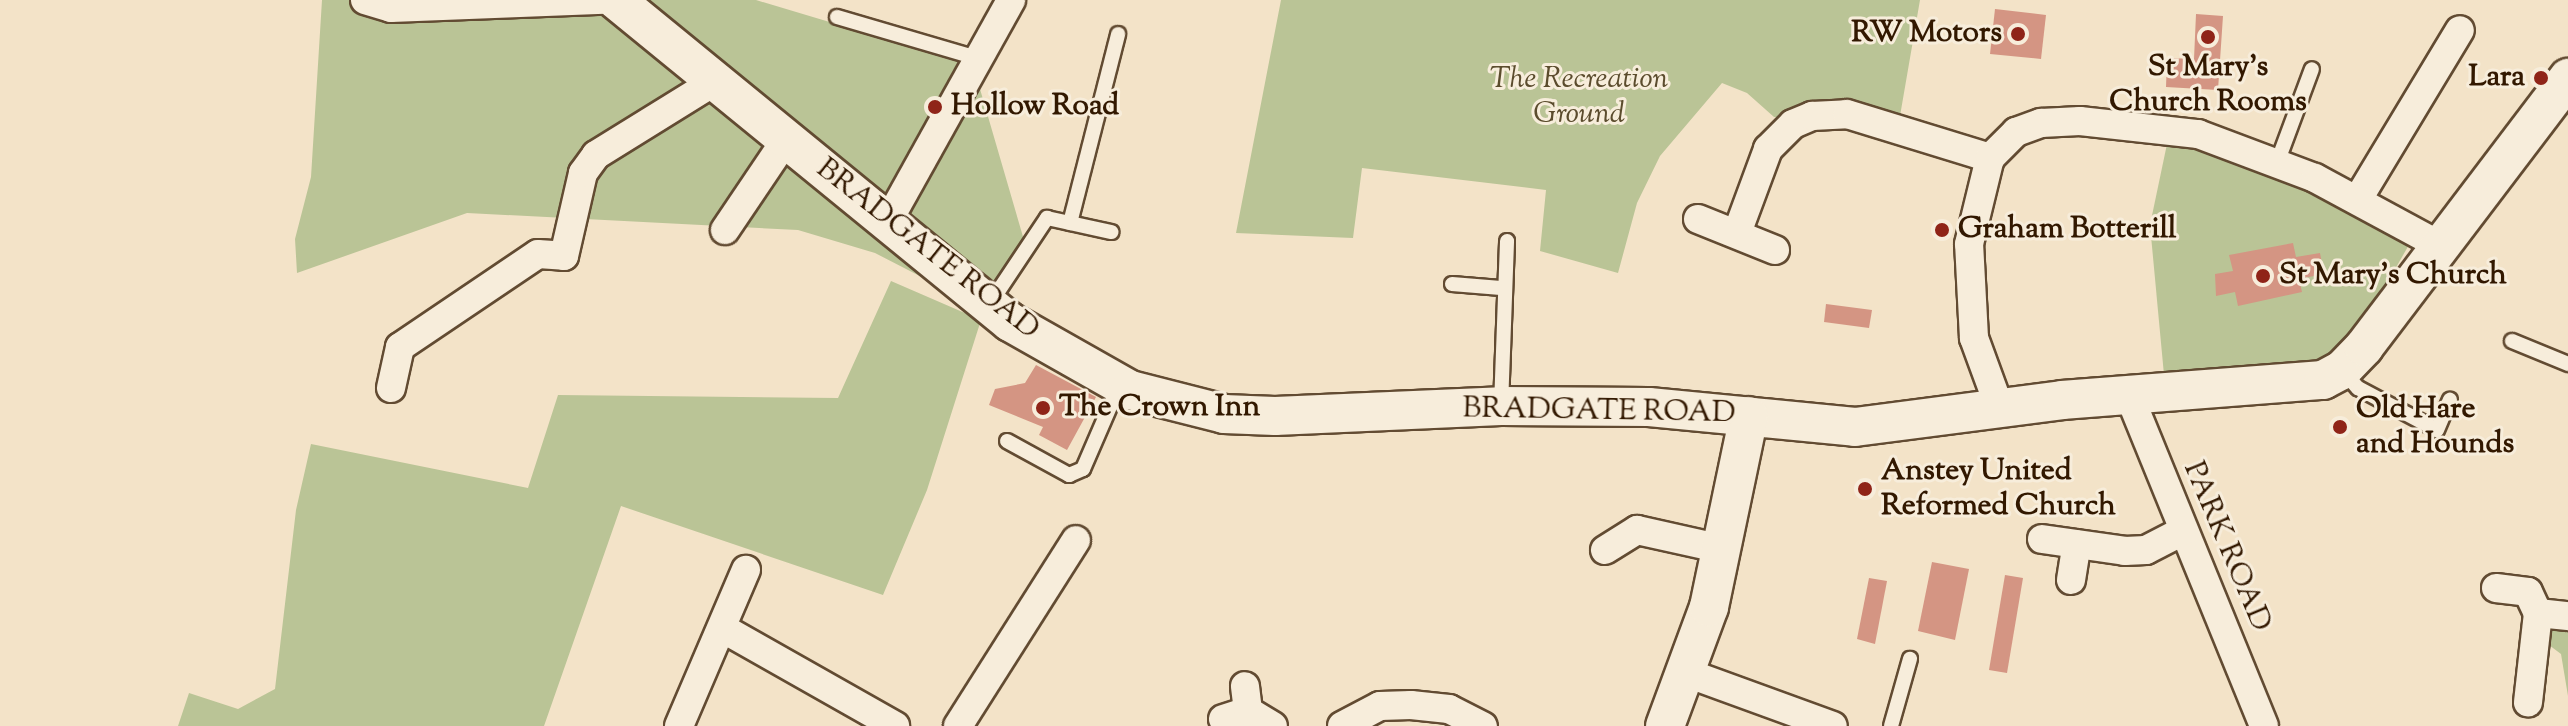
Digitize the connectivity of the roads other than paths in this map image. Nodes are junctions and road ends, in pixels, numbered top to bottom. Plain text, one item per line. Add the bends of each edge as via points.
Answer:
1 (365, 0) edge
2 (604, 0) edge
3 (616, 0) edge
4 (1011, 0) edge
5 (837, 17) dead end
6 (2460, 30) dead end
7 (1118, 34) dead end
8 (977, 58) junction
9 (2312, 69) dead end
10 (2568, 78) edge
11 (712, 83) junction
12 (787, 138) junction
13 (1990, 158) junction
14 (2277, 163) junction
15 (2358, 199) junction
16 (1698, 219) dead end
17 (887, 223) junction
18 (1070, 223) junction
19 (725, 230) dead end
20 (1111, 232) dead end
21 (1737, 233) junction
22 (1507, 241) dead end
23 (2437, 244) junction
24 (1775, 250) dead end
25 (1452, 284) dead end
26 (1501, 288) junction
27 (989, 305) junction
28 (2512, 341) dead end
29 (2568, 364) edge
30 (2342, 370) junction
31 (1119, 386) junction
32 (391, 388) dead end
33 (2129, 395) junction
34 (2450, 400) dead end
35 (1501, 406) junction
36 (2000, 409) junction
37 (1749, 416) junction
38 (1007, 441) dead end
39 (2183, 531) junction
40 (2042, 539) dead end
41 (1076, 540) dead end
42 (2077, 544) junction
43 (1723, 549) junction
44 (1605, 550) dead end
45 (746, 570) dead end
46 (2071, 580) dead end
47 (2496, 588) dead end
48 (2538, 613) junction
49 (2568, 616) edge
50 (722, 628) junction
51 (1910, 659) dead end
52 (1687, 673) junction
53 (2528, 702) dead end
54 (1239, 705) dead end
55 (679, 726) edge
56 (895, 726) edge
57 (958, 726) edge
58 (1273, 726) edge
59 (1342, 726) edge
60 (1483, 726) edge
61 (1665, 726) edge
62 (1833, 726) edge
63 (1891, 726) edge
64 (2264, 726) edge

1 - 2 street via 391,8
3 - 11 street, BRADGATE ROAD
4 - 8 street
5 - 8 lane
6 - 15 street
7 - 18 lane
8 - 17 street
9 - 14 lane
10 - 23 street
11 - 12 street, BRADGATE ROAD
11 - 32 street via 596,155 583,173 564,256 538,254 400,347
12 - 17 street, BRADGATE ROAD
12 - 19 street
13 - 14 street via 2016,132 2041,123 2080,121 2198,134
13 - 21 street via 1847,114 1812,116 1793,124 1768,149
13 - 36 street via 1967,281 1974,338
14 - 15 street
15 - 23 street
16 - 21 street
17 - 27 street, BRADGATE ROAD
18 - 20 lane
18 - 27 lane via 1047,218
21 - 24 street
22 - 26 lane
23 - 30 street
25 - 26 lane
26 - 35 lane
27 - 31 street, BRADGATE ROAD
28 - 29 lane
30 - 33 street, BRADGATE ROAD via 2292,386
30 - 34 lane via 2358,388 2437,430
31 - 35 street, BRADGATE ROAD via 1166,403 1250,415
31 - 38 lane via 1083,469 1069,475
33 - 36 street, BRADGATE ROAD
33 - 39 street, PARK ROAD
35 - 37 street, BRADGATE ROAD
36 - 37 street, BRADGATE ROAD via 1855,427
37 - 43 street
39 - 42 street via 2146,550
39 - 64 street, PARK ROAD
40 - 42 street
41 - 57 street via 1047,559
42 - 46 street
43 - 44 street via 1637,530
43 - 52 street
45 - 50 street
47 - 48 street via 2528,592
48 - 49 street
48 - 53 street
50 - 55 street
50 - 56 street
51 - 63 lane
52 - 61 street
52 - 62 street
54 - 58 street
59 - 60 street via 1380,706 1411,705 1449,709

